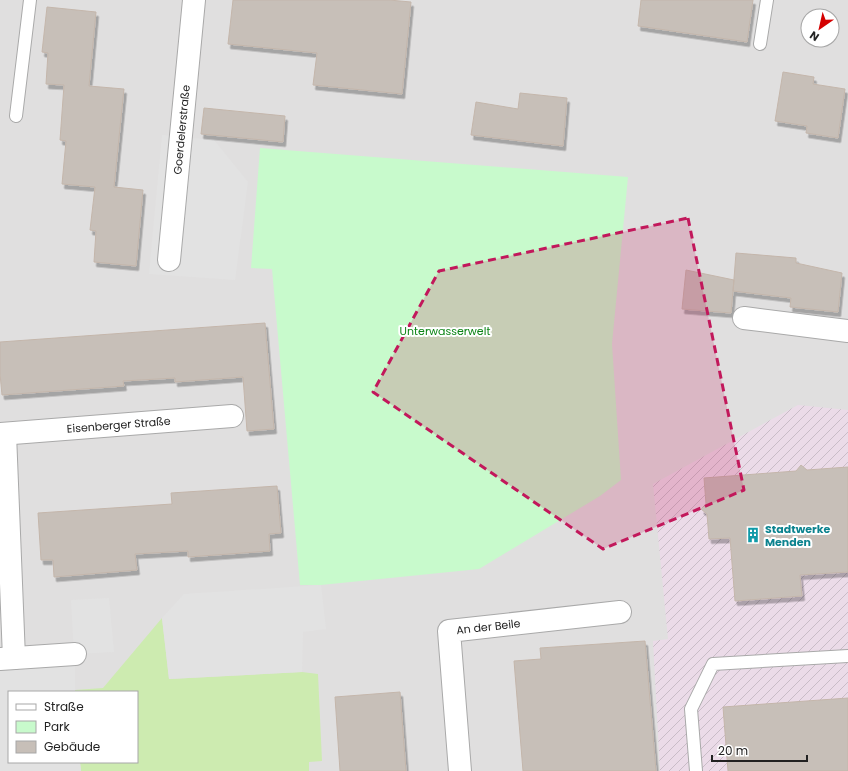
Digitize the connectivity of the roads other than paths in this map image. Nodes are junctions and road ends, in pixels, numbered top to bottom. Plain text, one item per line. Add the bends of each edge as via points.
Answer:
1 (30, 0) edge
2 (194, 0) edge
3 (767, 0) edge
4 (760, 44) dead end
5 (16, 116) dead end
6 (169, 260) dead end
7 (744, 318) dead end
8 (848, 331) edge
9 (232, 416) dead end
10 (3, 434) edge
11 (620, 612) dead end
12 (75, 654) dead end
13 (848, 656) edge
14 (7, 658) edge
15 (460, 771) edge
16 (696, 771) edge

1 - 5 lane
2 - 6 street, Goerdelerstraße
3 - 4 lane
7 - 8 street
9 - 10 street, Eisenberger Straße
10 - 14 street, Eisenberger Straße
11 - 15 street, An der Beile via 449,632
12 - 14 street, Eisenberger Straße
13 - 16 lane via 713,664 692,709

